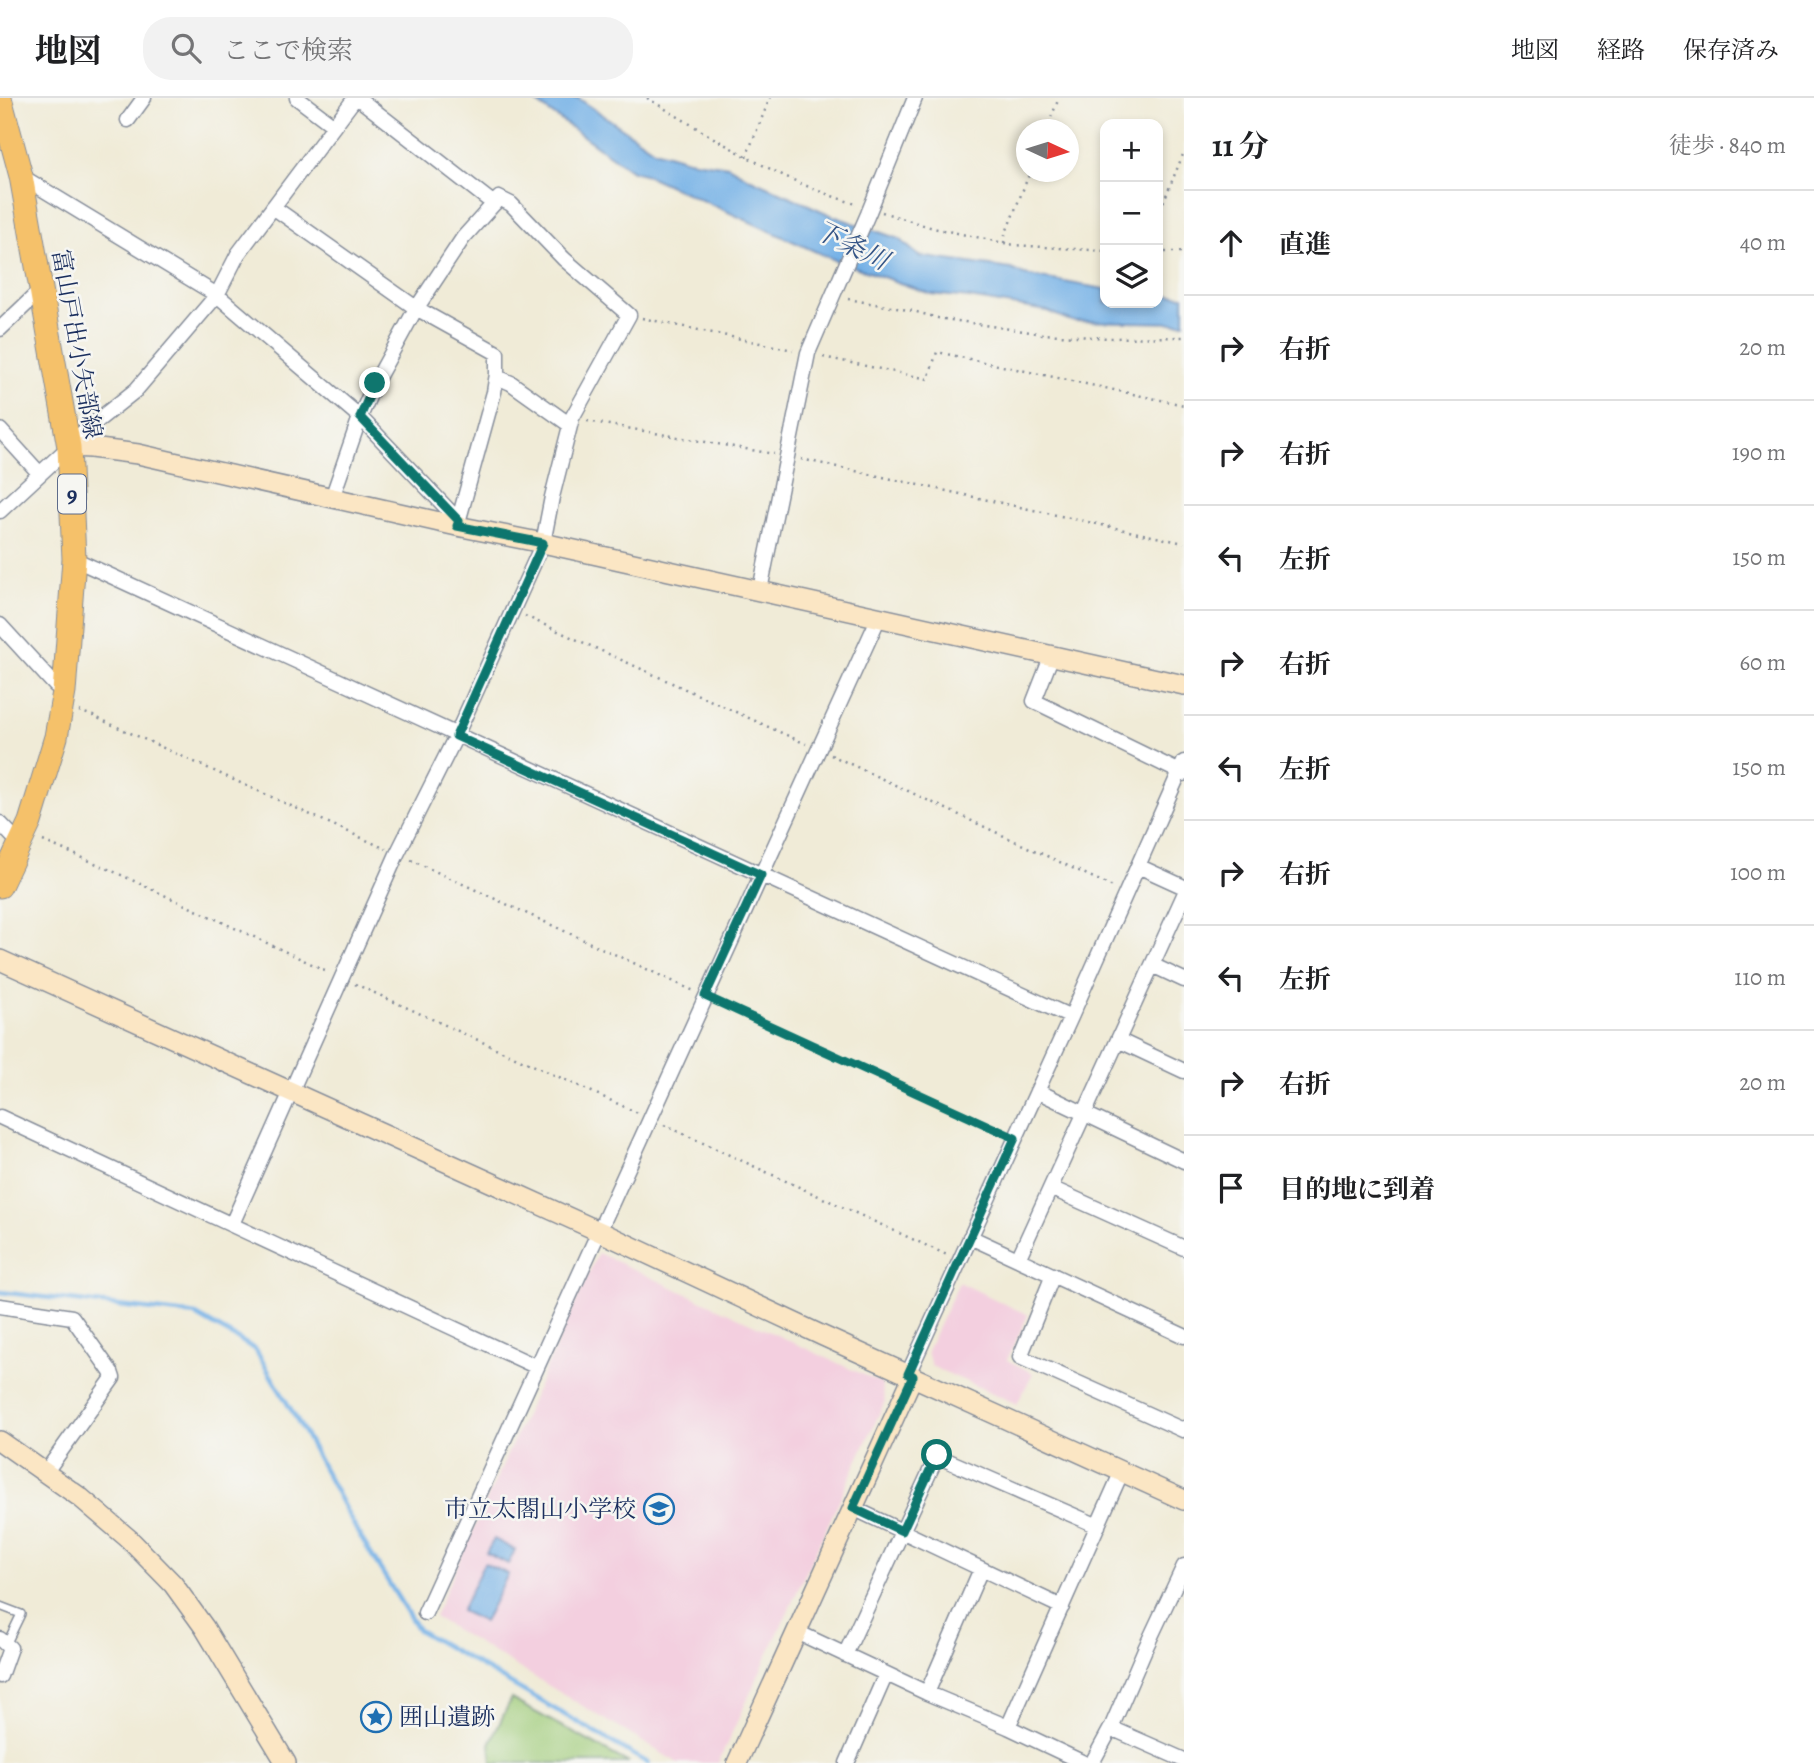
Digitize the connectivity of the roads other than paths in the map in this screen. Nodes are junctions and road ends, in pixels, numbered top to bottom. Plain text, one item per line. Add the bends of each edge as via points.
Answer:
1 (144, 98) edge
2 (297, 98) edge
3 (356, 98) edge
4 (915, 98) edge
5 (2, 113) edge
6 (128, 120) dead end
7 (334, 126) junction
8 (21, 176) junction
9 (494, 204) junction
10 (273, 207) junction
11 (41, 290) junction
12 (217, 295) junction
13 (416, 308) junction
14 (1, 326) edge
15 (497, 377) junction
16 (360, 417) junction
17 (571, 421) junction
18 (0, 430) edge
19 (69, 447) junction
20 (40, 474) junction
21 (332, 498) junction
22 (0, 511) edge
23 (458, 523) junction
24 (543, 543) junction
25 (74, 559) junction
26 (760, 590) junction
27 (879, 617) junction
28 (0, 625) edge
29 (1052, 655) junction
30 (1184, 685) edge
31 (63, 699) junction
32 (456, 736) junction
33 (1183, 769) edge
34 (0, 823) edge
35 (22, 838) junction
36 (1138, 866) junction
37 (761, 875) junction
38 (0, 886) edge
39 (1184, 887) edge
40 (1184, 895) edge
41 (0, 960) edge
42 (1152, 965) junction
43 (1184, 980) edge
44 (1071, 1017) junction
45 (1118, 1040) junction
46 (1184, 1071) edge
47 (1037, 1091) junction
48 (292, 1092) junction
49 (1084, 1114) junction
50 (0, 1117) edge
51 (1184, 1161) edge
52 (1051, 1188) junction
53 (232, 1224) junction
54 (598, 1231) junction
55 (970, 1237) junction
56 (1184, 1248) edge
57 (1018, 1259) junction
58 (1053, 1275) junction
59 (0, 1306) edge
60 (1184, 1336) edge
61 (537, 1367) junction
62 (910, 1375) junction
63 (1184, 1428) edge
64 (0, 1441) edge
65 (1122, 1471) junction
66 (46, 1473) junction
67 (1184, 1500) edge
68 (853, 1508) junction
69 (1098, 1526) junction
70 (902, 1531) junction
71 (1184, 1566) edge
72 (981, 1569) junction
73 (0, 1606) edge
74 (1062, 1607) junction
75 (425, 1613) dead end
76 (797, 1632) junction
77 (3, 1642) edge
78 (845, 1655) junction
79 (886, 1674) junction
80 (0, 1676) edge
81 (927, 1693) junction
82 (1008, 1727) junction
83 (1111, 1728) junction
84 (1184, 1760) edge
85 (286, 1763) edge
86 (737, 1763) edge
87 (847, 1763) edge
88 (1084, 1763) edge
89 (1092, 1763) edge

1 - 6 street
2 - 7 street
3 - 7 street
3 - 9 street
4 - 26 street via 808,353
5 - 8 main road, 富山戸出小矢部線 / 9
7 - 10 street
8 - 11 main road, 富山戸出小矢部線 / 9
8 - 12 street
9 - 13 street via 463,238
9 - 17 street via 499,198 510,204 629,315
10 - 12 street via 238,254
10 - 13 street
11 - 14 street
11 - 19 main road, 富山戸出小矢部線 / 9
12 - 16 street
12 - 19 street via 136,390
13 - 15 street via 497,352
13 - 16 street
15 - 17 street
15 - 23 street
16 - 21 street
16 - 23 street
17 - 24 street
18 - 20 street
19 - 20 street
19 - 21 street via 138,454
19 - 25 main road, 富山戸出小矢部線 / 9
20 - 22 street
21 - 23 street
23 - 24 street
24 - 26 street
24 - 32 street
25 - 31 main road, 富山戸出小矢部線 / 9
25 - 32 street
26 - 27 street
27 - 29 street
27 - 37 street
28 - 31 street
29 - 30 street
29 - 33 street via 1034,701
31 - 35 main road, 富山戸出小矢部線 / 9 via 56,737
32 - 37 street
32 - 48 street via 397,854
33 - 36 street
34 - 35 street
35 - 38 main road, 富山戸出小矢部線 / 9
36 - 39 street
36 - 44 street
37 - 44 street
37 - 54 street
40 - 42 street
41 - 48 street
42 - 43 street
42 - 45 street
44 - 47 street
45 - 46 street
45 - 49 street
47 - 49 street
47 - 55 street
48 - 53 street
48 - 54 street
49 - 51 street
49 - 52 street
50 - 53 street
52 - 56 street
52 - 57 street
53 - 61 street
54 - 61 street
54 - 62 street
55 - 57 street
55 - 62 street
57 - 58 street
58 - 60 street
58 - 63 street via 1020,1357
59 - 66 street via 72,1317 113,1378
61 - 75 street
62 - 65 street
62 - 68 street
64 - 66 street
65 - 67 street
65 - 69 street
66 - 85 street via 81,1497 173,1584
68 - 70 street
68 - 76 street
69 - 70 street via 937,1455
69 - 74 street
70 - 72 street
70 - 78 street
71 - 83 street
72 - 74 street
72 - 81 street
73 - 77 lane via 21,1614
74 - 82 street
76 - 78 street
76 - 86 street
77 - 80 street via 10,1648
78 - 79 street
79 - 81 street
79 - 87 street
81 - 82 street
82 - 88 street
83 - 84 street
83 - 89 street

